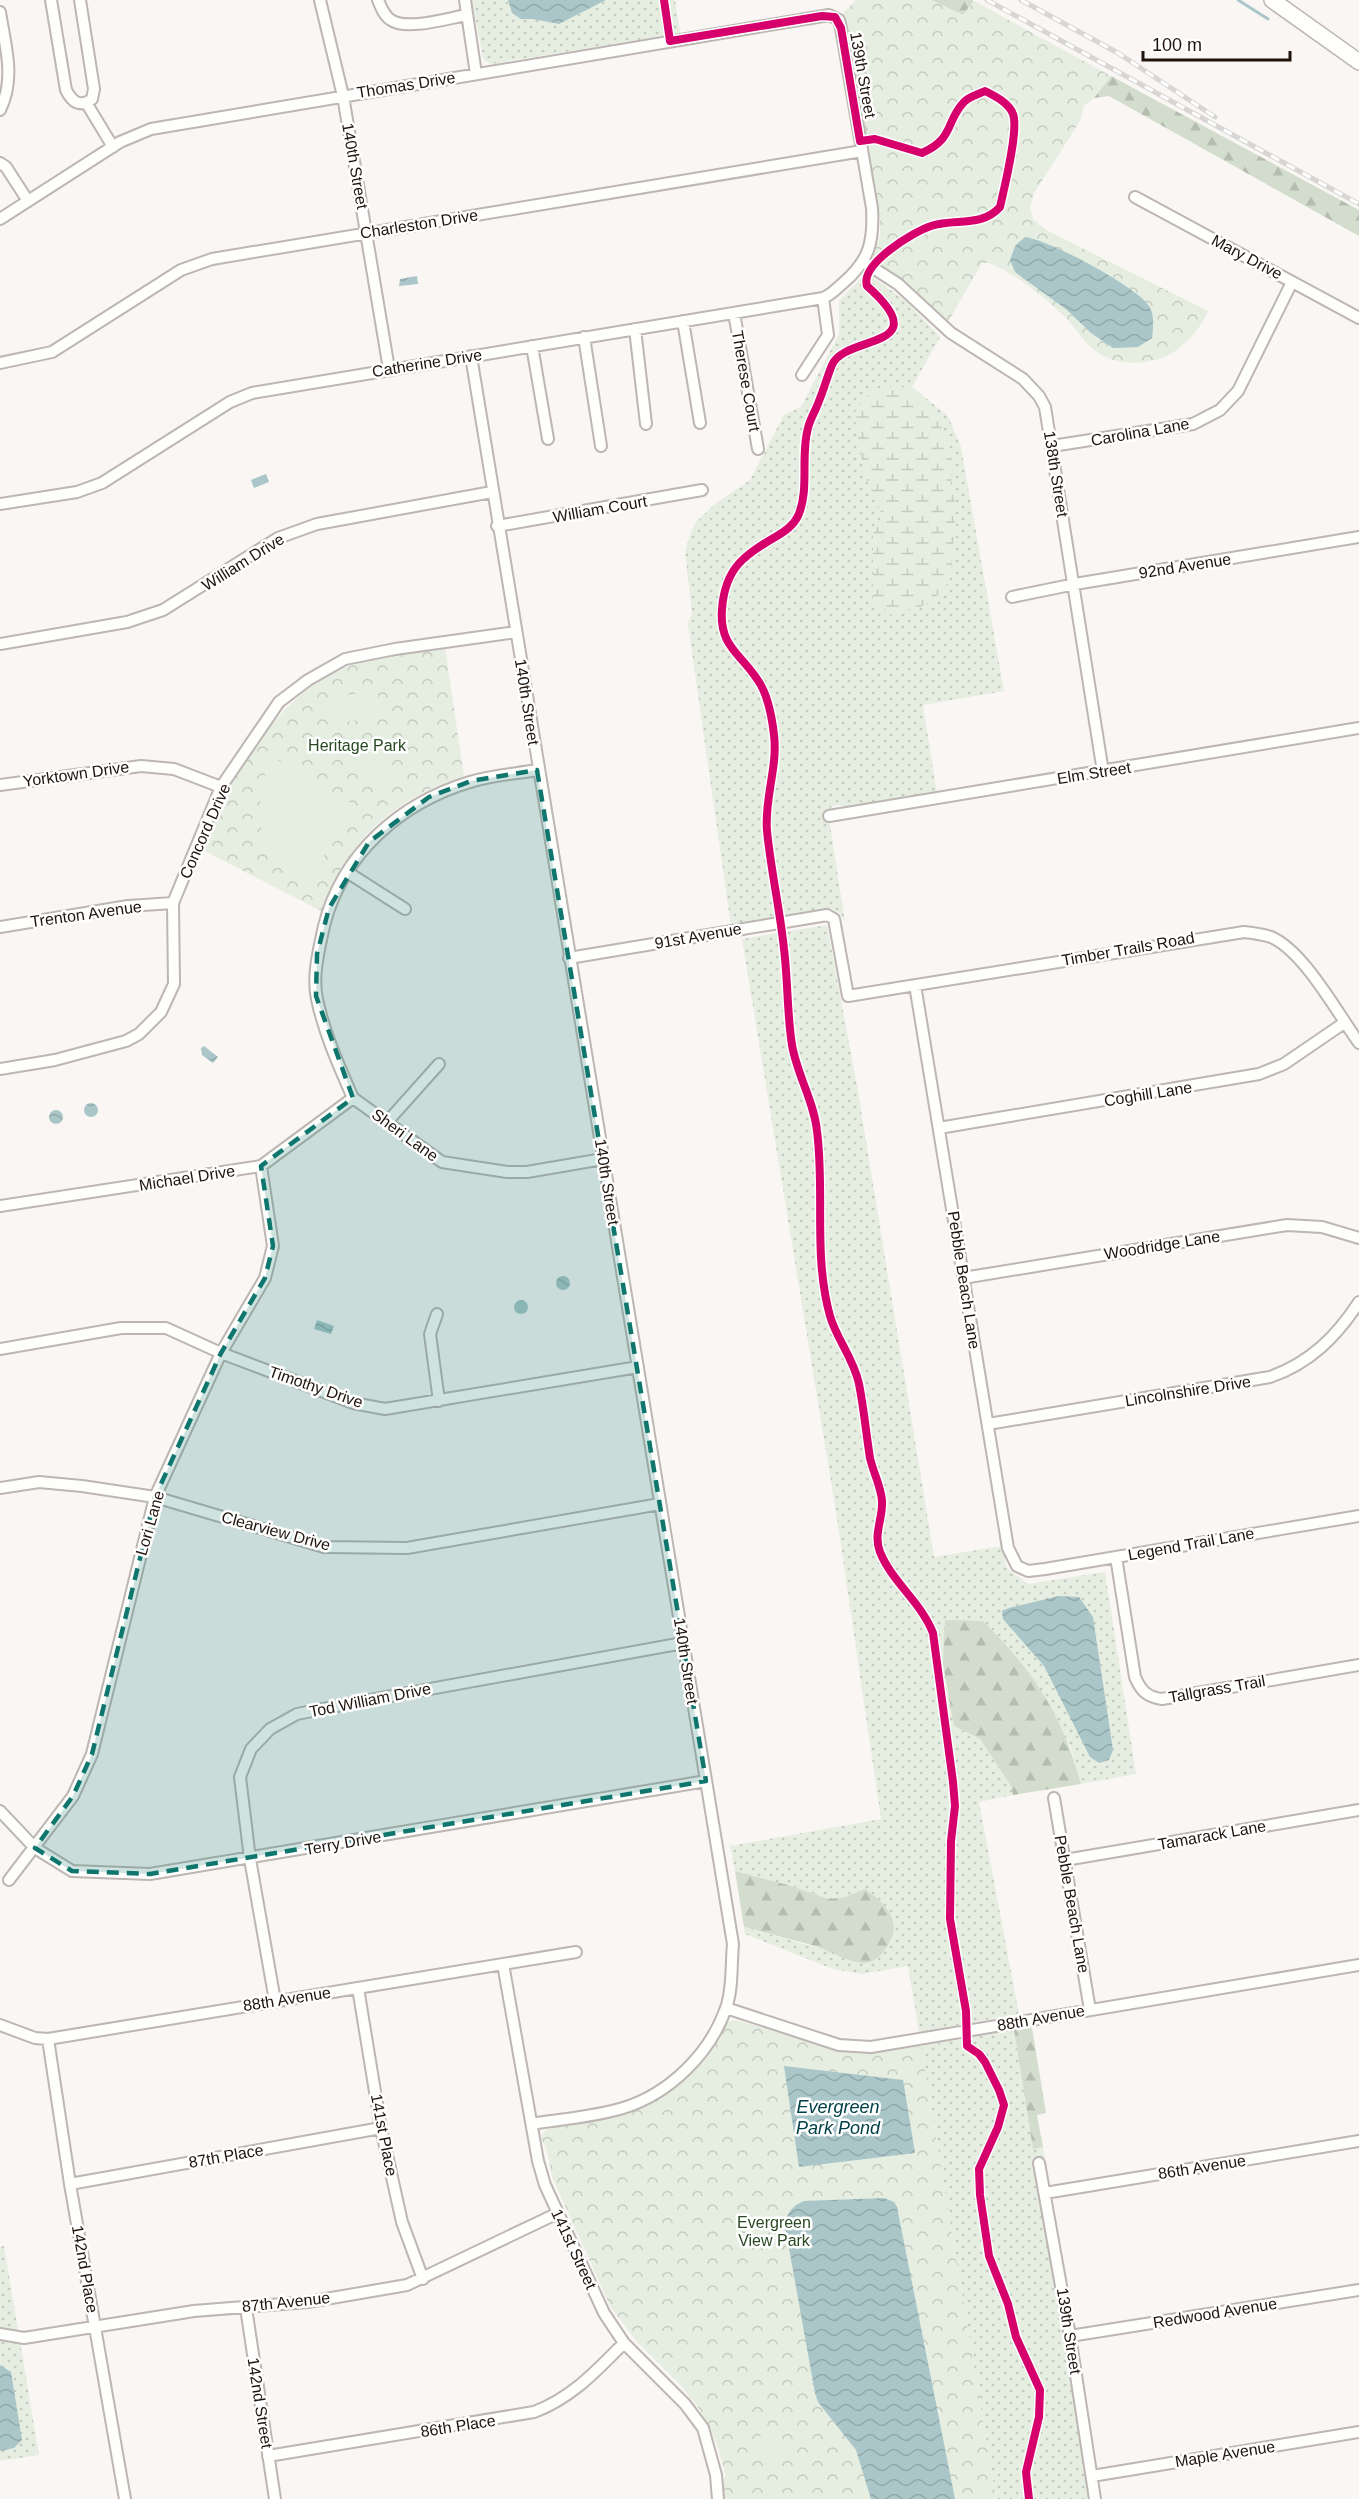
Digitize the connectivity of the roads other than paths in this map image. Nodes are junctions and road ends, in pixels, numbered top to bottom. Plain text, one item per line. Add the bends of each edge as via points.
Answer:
1 (51, 0) edge
2 (80, 0) edge
3 (320, 0) edge
4 (378, 0) edge
5 (465, 0) edge
6 (1272, 0) edge
7 (0, 12) edge
8 (467, 15) junction
9 (835, 16) joint
10 (1359, 62) edge
11 (477, 74) junction
12 (343, 96) junction
13 (87, 104) junction
14 (0, 110) edge
15 (113, 147) junction
16 (862, 151) junction
17 (0, 163) edge
18 (1135, 197) dead end
19 (28, 201) junction
20 (0, 219) edge
21 (366, 232) junction
22 (864, 262) junction
23 (1292, 282) junction
24 (823, 298) junction
25 (734, 313) junction
26 (1359, 318) edge
27 (683, 321) junction
28 (635, 329) junction
29 (584, 337) junction
30 (532, 346) junction
31 (471, 356) junction
32 (0, 363) edge
33 (389, 369) junction
34 (802, 375) dead end
35 (700, 423) dead end
36 (646, 424) dead end
37 (548, 439) dead end
38 (601, 446) dead end
39 (1052, 446) junction
40 (758, 449) dead end
41 (702, 490) dead end
42 (492, 492) junction
43 (0, 504) edge
44 (497, 526) junction
45 (1359, 537) edge
46 (1075, 584) junction
47 (1012, 597) dead end
48 (516, 632) junction
49 (0, 644) edge
50 (1359, 728) edge
51 (537, 770) junction
52 (1103, 772) junction
53 (0, 785) edge
54 (221, 787) junction
55 (829, 816) dead end
56 (347, 872) junction
57 (173, 903) junction
58 (405, 909) dead end
59 (0, 927) edge
60 (569, 958) junction
61 (915, 985) junction
62 (848, 996) joint
63 (1344, 1023) junction
64 (1359, 1043) edge
65 (439, 1064) dead end
66 (0, 1069) edge
67 (353, 1098) junction
68 (388, 1121) junction
69 (939, 1128) junction
70 (603, 1159) junction
71 (261, 1166) junction
72 (0, 1206) edge
73 (1359, 1238) edge
74 (963, 1278) junction
75 (1359, 1302) edge
76 (437, 1314) dead end
77 (0, 1348) edge
78 (221, 1353) junction
79 (638, 1367) junction
80 (439, 1401) junction
81 (988, 1424) junction
82 (0, 1488) edge
83 (154, 1497) junction
84 (660, 1504) junction
85 (1359, 1515) edge
86 (1116, 1557) junction
87 (1022, 1569) joint
88 (683, 1643) junction
89 (1359, 1665) edge
90 (706, 1781) junction
91 (1054, 1798) dead end
92 (0, 1810) edge
93 (1359, 1810) edge
94 (35, 1848) junction
95 (250, 1858) junction
96 (1065, 1860) junction
97 (9, 1880) dead end
98 (576, 1952) dead end
99 (503, 1964) junction
100 (1359, 1965) edge
101 (358, 1988) junction
102 (275, 2001) junction
103 (726, 2008) junction
104 (1090, 2010) junction
105 (0, 2025) edge
106 (48, 2038) junction
107 (532, 2124) junction
108 (381, 2128) junction
109 (1359, 2140) edge
110 (1039, 2163) dead end
111 (70, 2184) junction
112 (1045, 2193) junction
113 (558, 2213) junction
114 (423, 2279) junction
115 (1359, 2290) edge
116 (246, 2308) junction
117 (95, 2328) junction
118 (0, 2334) edge
119 (1070, 2336) junction
120 (624, 2343) junction
121 (1359, 2432) edge
122 (268, 2456) junction
123 (1092, 2476) junction
124 (125, 2499) edge
125 (275, 2499) edge
126 (718, 2499) edge
127 (1095, 2499) edge

1 - 13 street via 66,90 77,104
2 - 13 street via 94,90
3 - 12 street, 140th Street
4 - 8 street via 385,15 403,26
5 - 8 street
6 - 10 main road
7 - 14 street via 10,75
8 - 11 street
9 - 11 street, Thomas Drive
9 - 16 street, 139th Street via 842,28
11 - 12 street, Thomas Drive
12 - 15 street, Thomas Drive via 151,129
12 - 21 street, 140th Street
13 - 15 street
15 - 19 street, Thomas Drive
16 - 21 street, Charleston Drive
16 - 22 street, 139th Street via 873,229
17 - 19 street
18 - 23 street, Mary Drive
19 - 20 street, Thomas Drive
21 - 32 street, Charleston Drive via 212,259 181,270 52,352
21 - 33 street, 140th Street
22 - 24 street, Catherine Drive
22 - 39 street, 138th Street via 898,284 938,324 1032,387 1045,407
23 - 26 street, Mary Drive
23 - 39 street, Carolina Lane via 1238,390 1220,410 1193,424
24 - 25 street, Catherine Drive
24 - 34 street via 828,335
25 - 27 street, Catherine Drive
25 - 40 street, Therese Court
27 - 28 street, Catherine Drive
27 - 35 street
28 - 29 street, Catherine Drive
28 - 36 street
29 - 30 street, Catherine Drive
29 - 38 street
30 - 31 street, Catherine Drive
30 - 37 street
31 - 33 street, Catherine Drive
31 - 42 street, 140th Street
33 - 43 street, Catherine Drive via 252,393 230,402 102,483 78,492
39 - 46 street, 138th Street
41 - 44 street, William Court
42 - 44 street, 140th Street
42 - 49 street, William Drive via 316,524 278,538 163,610 127,622
44 - 48 street, 140th Street
45 - 46 street, 92nd Avenue
46 - 47 street, 92nd Avenue
46 - 52 street, 138th Street
48 - 51 street, 140th Street
48 - 54 street, Concord Drive via 345,659 279,702
50 - 52 street, Elm Street
51 - 56 street via 471,781 429,797 388,824
51 - 60 street, 140th Street
52 - 55 street, Elm Street
53 - 54 street, Yorktown Drive via 141,766 174,769
54 - 57 street, Concord Drive
56 - 58 street
56 - 67 street via 329,908 317,954 316,996 331,1049
57 - 59 street, Trenton Avenue via 128,906
57 - 66 street, Concord Drive via 174,984 169,999 152,1023 126,1041 55,1060
60 - 62 street, 91st Avenue via 826,915 834,918
60 - 70 street, 140th Street
61 - 62 street, Timber Trails Road
61 - 63 street, Timber Trails Road via 1244,932 1272,938 1290,950
61 - 69 street, Pebble Beach Lane
63 - 64 street, Timber Trails Road
63 - 69 street, Coghill Lane via 1284,1064 1259,1074
65 - 68 street
67 - 68 street, Sheri Lane
67 - 71 street, Michael Drive
68 - 70 street, Sheri Lane via 442,1162 527,1172
69 - 74 street, Pebble Beach Lane
70 - 79 street, 140th Street
71 - 72 street, Michael Drive
71 - 78 street, Lori Lane via 273,1246 265,1278
73 - 74 street, Woodridge Lane via 1322,1227 1287,1226
74 - 81 street, Pebble Beach Lane
75 - 81 street, Lincolnshire Drive via 1322,1348 1270,1377
76 - 80 street via 430,1334
77 - 78 street, Timothy Drive via 121,1328 166,1328
78 - 80 street, Timothy Drive via 353,1403 385,1409
78 - 83 street, Lori Lane
79 - 80 street, Timothy Drive
79 - 84 street, 140th Street
81 - 87 street, Pebble Beach Lane via 1008,1548
82 - 83 street, Clearview Drive via 39,1482
83 - 84 street, Clearview Drive via 324,1547 369,1549 407,1548
83 - 94 street, Lori Lane via 92,1754 73,1796
84 - 88 street, 140th Street
85 - 86 street, Legend Trail Lane
86 - 87 street, Legend Trail Lane
86 - 89 street, Tallgrass Trail via 1135,1677 1140,1688 1153,1698
88 - 90 street, 140th Street
88 - 95 street, Tod William Drive via 297,1714 270,1729 251,1749 240,1777
90 - 95 street, Terry Drive
90 - 103 street, 140th Street via 733,1944
91 - 96 street, Pebble Beach Lane
92 - 94 street, Terry Drive
93 - 96 street, Tamarack Lane
94 - 95 street, Terry Drive via 72,1871 150,1874
94 - 97 street, Lori Lane
95 - 102 street, Tod William Drive
96 - 104 street, Pebble Beach Lane
98 - 99 street, 88th Avenue
99 - 101 street, 88th Avenue
99 - 107 street, 141st Street
100 - 104 street, 88th Avenue
101 - 102 street, 88th Avenue
101 - 108 street, 141st Place
102 - 106 street, 88th Avenue
103 - 104 street, 88th Avenue via 839,2045 871,2047
103 - 107 street via 687,2070 661,2090 623,2108
105 - 106 street, 88th Avenue via 35,2038
106 - 111 street, 142nd Place
107 - 113 street, 141st Street via 545,2185
108 - 111 street, 87th Place
108 - 114 street, 141st Place via 402,2222
109 - 112 street, 86th Avenue
110 - 112 street, 139th Street
111 - 117 street, 142nd Place
112 - 119 street, 139th Street
113 - 114 street, 87th Avenue
113 - 120 street, 141st Street via 604,2313
114 - 116 street, 87th Avenue via 308,2302
115 - 119 street, Redwood Avenue
116 - 117 street, 87th Avenue via 194,2311
116 - 122 street, 142nd Street
117 - 118 street, 87th Avenue via 24,2338
117 - 124 street, 142nd Place
119 - 123 street, 139th Street
120 - 122 street, 86th Place via 576,2390 534,2412
120 - 126 street, 141st Street via 695,2415 709,2444
121 - 123 street, Maple Avenue
122 - 125 street, 142nd Street
123 - 127 street, 139th Street

